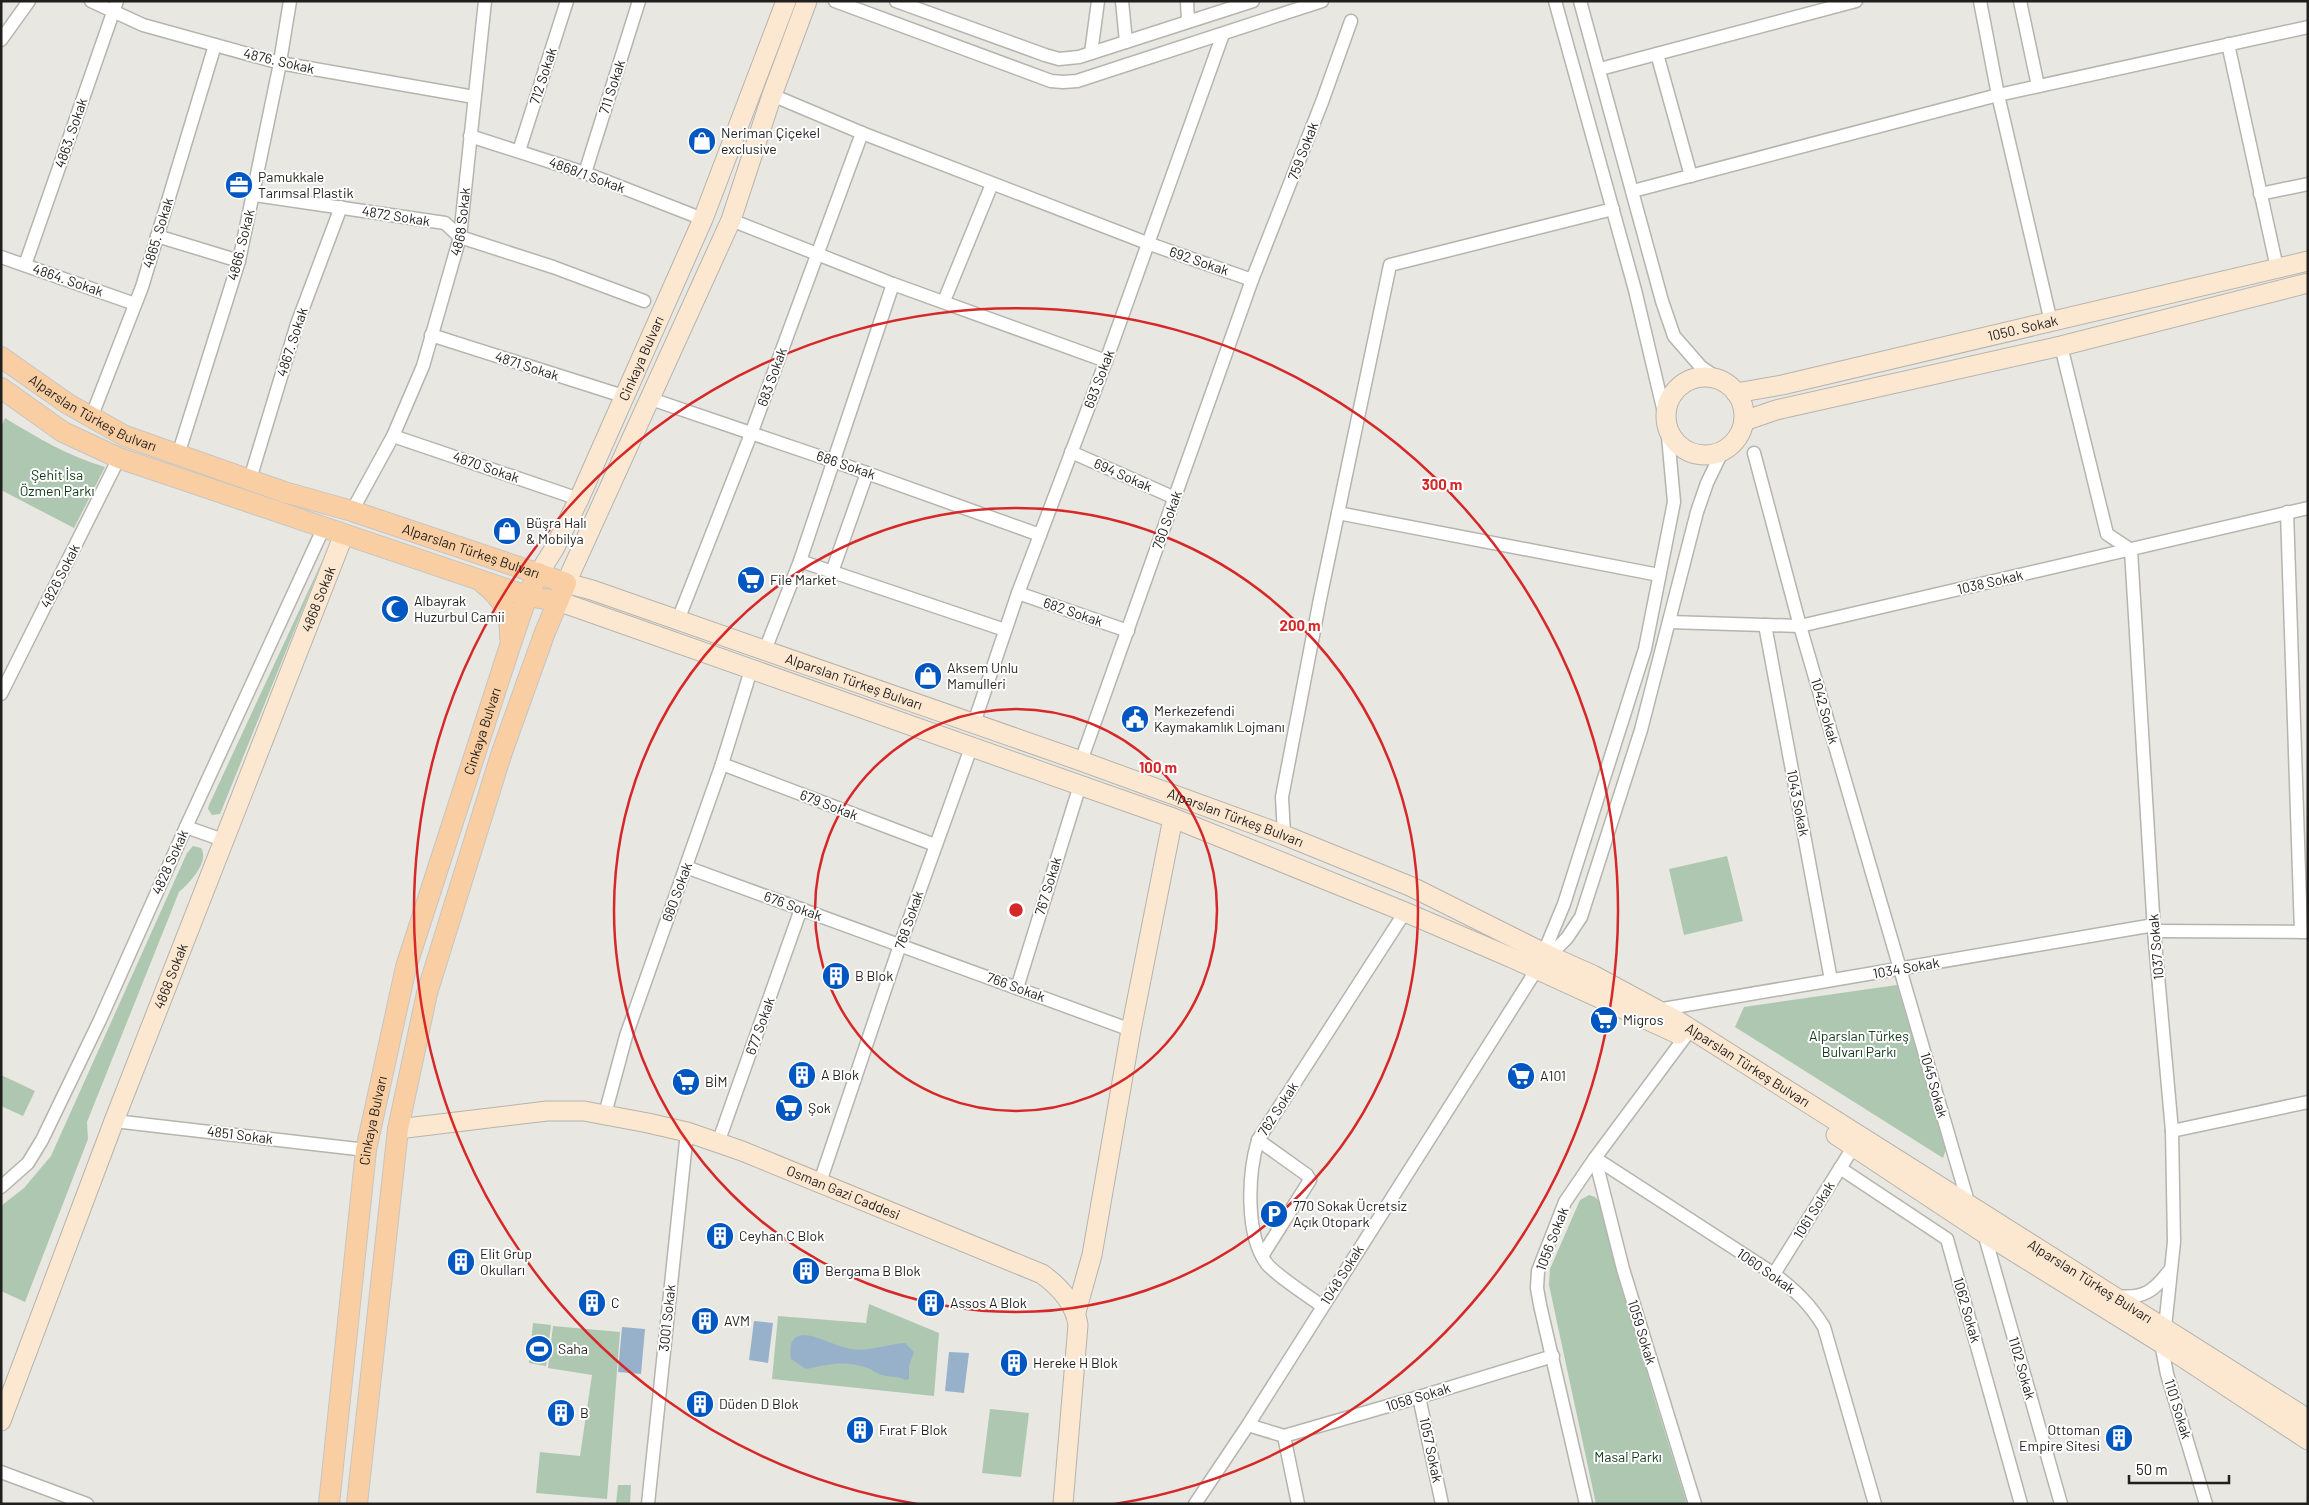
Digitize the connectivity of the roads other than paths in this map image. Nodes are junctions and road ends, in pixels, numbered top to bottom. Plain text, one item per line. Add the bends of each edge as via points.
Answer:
1 (29, 1) edge
2 (91, 1) edge
3 (290, 1) edge
4 (485, 1) edge
5 (567, 1) edge
6 (640, 1) edge
7 (786, 1) edge
8 (807, 1) edge
9 (835, 1) edge
10 (896, 1) edge
11 (1098, 1) edge
12 (1122, 1) edge
13 (1187, 1) edge
14 (1254, 1) edge
15 (1322, 1) edge
16 (1555, 1) edge
17 (1580, 1) edge
18 (1856, 1) edge
19 (1980, 1) edge
20 (2020, 1) edge
21 (1227, 5) edge
22 (115, 6) edge
23 (1188, 21) junction
24 (1351, 21) dead end
25 (2308, 27) edge
26 (1223, 34) junction
27 (1, 40) edge
28 (1126, 42) junction
29 (2228, 44) junction
30 (215, 45) junction
31 (1091, 53) junction
32 (1657, 54) junction
33 (280, 63) junction
34 (1600, 69) junction
35 (2038, 86) junction
36 (772, 95) junction
37 (1998, 95) junction
38 (474, 97) junction
39 (862, 133) junction
40 (470, 136) junction
41 (518, 151) junction
42 (584, 173) junction
43 (1691, 176) junction
44 (992, 184) junction
45 (2308, 184) edge
46 (1632, 191) junction
47 (2260, 194) junction
48 (254, 195) junction
49 (341, 207) junction
50 (1613, 210) junction
51 (703, 219) junction
52 (731, 220) junction
53 (157, 236) junction
54 (460, 237) junction
55 (1147, 243) junction
56 (818, 253) junction
57 (1, 257) edge
58 (239, 261) junction
59 (2308, 261) edge
60 (25, 265) junction
61 (2277, 268) junction
62 (1252, 280) junction
63 (2308, 283) edge
64 (893, 284) junction
65 (644, 301) dead end
66 (944, 301) junction
67 (135, 304) junction
68 (2051, 322) junction
69 (431, 335) junction
70 (2061, 346) junction
71 (1, 357) edge
72 (1106, 361) junction
73 (1717, 378) junction
74 (1, 388) edge
75 (1736, 393) junction
76 (623, 396) junction
77 (651, 399) junction
78 (91, 418) junction
79 (1744, 421) junction
80 (1666, 425) junction
81 (751, 434) junction
82 (393, 436) junction
83 (1723, 450) junction
84 (1071, 452) junction
85 (1754, 453) dead end
86 (178, 455) junction
87 (119, 458) junction
88 (833, 460) junction
89 (867, 472) junction
90 (250, 479) junction
91 (579, 498) junction
92 (1175, 498) junction
93 (2308, 508) edge
94 (352, 511) junction
95 (2287, 512) junction
96 (1338, 513) junction
97 (324, 527) junction
98 (344, 534) junction
99 (1040, 535) junction
100 (2131, 550) junction
101 (800, 561) junction
102 (832, 572) junction
103 (538, 573) junction
104 (1659, 575) junction
105 (477, 579) junction
106 (562, 592) junction
107 (1018, 593) junction
108 (527, 596) junction
109 (678, 620) junction
110 (1669, 622) junction
111 (1764, 625) junction
112 (1800, 626) junction
113 (1005, 630) junction
114 (1128, 630) junction
115 (509, 649) junction
116 (765, 650) junction
117 (751, 670) junction
118 (1, 694) edge
119 (974, 723) junction
120 (972, 745) junction
121 (1081, 761) junction
122 (722, 764) junction
123 (1080, 785) junction
124 (1173, 818) junction
125 (186, 828) junction
126 (1284, 835) junction
127 (222, 840) junction
128 (935, 845) junction
129 (686, 867) junction
130 (801, 909) junction
131 (1405, 912) junction
132 (2154, 928) junction
133 (2304, 932) edge
134 (900, 945) junction
135 (1543, 959) junction
136 (1901, 968) junction
137 (1831, 980) junction
138 (1017, 988) junction
139 (1657, 1010) junction
140 (1131, 1030) junction
141 (1685, 1037) junction
142 (2308, 1102) edge
143 (605, 1114) junction
144 (114, 1121) junction
145 (398, 1129) junction
146 (2172, 1131) junction
147 (687, 1132) junction
148 (1258, 1140) junction
149 (718, 1143) junction
150 (1854, 1146) junction
151 (366, 1150) junction
152 (1595, 1158) junction
153 (1840, 1168) junction
154 (820, 1182) junction
155 (1, 1187) edge
156 (1968, 1202) junction
157 (1984, 1233) junction
158 (1262, 1256) junction
159 (2170, 1270) junction
160 (1774, 1274) junction
161 (2116, 1296) junction
162 (1322, 1306) junction
163 (1076, 1312) junction
164 (2163, 1335) junction
165 (1553, 1356) junction
166 (1419, 1397) junction
167 (2308, 1419) edge
168 (1, 1421) edge
169 (1248, 1425) junction
170 (1284, 1436) junction
171 (2308, 1440) edge
172 (1, 1472) edge
173 (87, 1504) edge
174 (329, 1504) edge
175 (357, 1504) edge
176 (648, 1504) edge
177 (1063, 1504) edge
178 (1194, 1504) edge
179 (1298, 1504) edge
180 (1442, 1504) edge
181 (1586, 1504) edge
182 (1695, 1504) edge
183 (1875, 1504) edge
184 (2021, 1504) edge
185 (2061, 1504) edge
186 (2206, 1504) edge

1 - 27 street
2 - 22 street, 4876. Sokak
3 - 33 street, 4866. Sokak
4 - 38 street, 4868 Sokak
5 - 41 street, 712 Sokak
6 - 42 street, 711 Sokak
7 - 51 main road, Cinkaya Bulvarı
8 - 36 main road, Cinkaya Bulvarı
9 - 26 street via 1051,81 1086,78
10 - 31 street via 1052,57 1068,59
11 - 31 street
12 - 28 street
13 - 23 street
14 - 21 street
15 - 26 street
16 - 50 street
17 - 34 street
18 - 32 street
19 - 37 street
20 - 35 street
21 - 23 street
22 - 30 street, 4876. Sokak via 143,25
22 - 60 street, 4863. Sokak
23 - 28 street
24 - 62 street, 759 Sokak
25 - 29 street
26 - 55 street, 693 Sokak
28 - 31 street
29 - 35 street
29 - 47 street
30 - 33 street, 4876. Sokak
30 - 53 street, 4865. Sokak
32 - 34 street
32 - 43 street
33 - 38 street, 4876. Sokak
33 - 48 street, 4866. Sokak
34 - 46 street
35 - 37 street
36 - 39 street, 692 Sokak
36 - 52 main road, Cinkaya Bulvarı
37 - 43 street
37 - 68 street
38 - 40 street, 4868 Sokak
39 - 44 street, 692 Sokak
39 - 56 street, 683 Sokak
40 - 41 street, 4868/1 Sokak
40 - 54 street, 4868 Sokak
41 - 42 street, 4868/1 Sokak
42 - 51 street, 4868/1 Sokak
43 - 46 street
44 - 55 street, 692 Sokak
44 - 66 street
45 - 47 street
46 - 73 street via 1674,336 1701,367
47 - 61 street
48 - 49 street, 4872 Sokak
48 - 58 street, 4866. Sokak
49 - 54 street, 4872 Sokak via 445,223
49 - 90 street, 4867. Sokak via 297,324
50 - 80 street
50 - 96 street via 1390,265
51 - 76 main road, Cinkaya Bulvarı
52 - 56 street
52 - 77 main road, Cinkaya Bulvarı
53 - 58 street
53 - 67 street, 4865. Sokak
54 - 65 street, 4872 Sokak
54 - 69 street, 4868 Sokak
55 - 62 street, 692 Sokak
55 - 72 street, 693 Sokak
56 - 64 street
56 - 81 street, 683 Sokak
57 - 60 street, 4864. Sokak
58 - 86 street, 4866. Sokak
59 - 61 main road, 1050. Sokak
60 - 67 street, 4864. Sokak
61 - 68 main road, 1050. Sokak
62 - 92 street, 760 Sokak
63 - 70 main road, 1050. Sokak
64 - 66 street
64 - 88 street
66 - 72 street
67 - 78 street, 4865. Sokak
68 - 75 main road, 1050. Sokak
69 - 76 street, 4871 Sokak
69 - 82 street, 4868 Sokak
70 - 79 main road, 1050. Sokak via 1776,410
70 - 100 street via 2107,534
71 - 78 main road, Alparslan Türkeş Bulvarı
72 - 84 street, 693 Sokak
73 - 75 main road
73 - 80 main road via 1690,379 1680,386 1666,406
74 - 87 main road, Alparslan Türkeş Bulvarı via 63,432
75 - 79 main road via 1743,408
76 - 91 main road, Cinkaya Bulvarı
77 - 81 street, 686 Sokak
77 - 106 main road, Cinkaya Bulvarı
78 - 86 main road, Alparslan Türkeş Bulvarı via 125,436
79 - 83 main road via 1740,434
80 - 83 main road via 1674,442 1684,450 1707,455
80 - 104 street via 1674,502
81 - 88 street, 686 Sokak
81 - 109 street, 683 Sokak
82 - 91 street, 4870 Sokak
82 - 94 street, 4868 Sokak
83 - 110 street via 1697,512
84 - 92 street, 694 Sokak
84 - 99 street, 693 Sokak
85 - 112 street, 1042 Sokak
86 - 90 main road, Alparslan Türkeş Bulvarı
87 - 97 main road, Alparslan Türkeş Bulvarı
87 - 118 street, 4826 Sokak
88 - 89 street, 686 Sokak
88 - 101 street
89 - 99 street, 686 Sokak
89 - 102 street
90 - 94 main road, Alparslan Türkeş Bulvarı
91 - 103 main road, Cinkaya Bulvarı via 554,549
92 - 114 street, 760 Sokak
93 - 95 street, 1038 Sokak
94 - 103 main road, Alparslan Türkeş Bulvarı
95 - 100 street, 1038 Sokak
95 - 133 street
96 - 104 street
96 - 126 street via 1282,797
97 - 98 main road, Alparslan Türkeş Bulvarı
97 - 125 street, 4828 Sokak
98 - 105 main road, Alparslan Türkeş Bulvarı
98 - 127 main road, 4868 Sokak
99 - 107 street, 693 Sokak
100 - 112 street, 1038 Sokak
100 - 132 street, 1037 Sokak
101 - 102 street
101 - 116 street
102 - 113 street
103 - 106 main road, Alparslan Türkeş Bulvarı
103 - 108 main road, Cinkaya Bulvarı
104 - 135 street via 1645,649 1564,904
105 - 108 main road, Alparslan Türkeş Bulvarı
105 - 115 main road via 500,598 509,614
106 - 108 main road, Alparslan Türkeş Bulvarı
106 - 109 main road, Alparslan Türkeş Bulvarı via 592,590
106 - 117 main road, Alparslan Türkeş Bulvarı
106 - 145 main road, Cinkaya Bulvarı via 501,756 426,993
107 - 113 street, 693 Sokak
107 - 114 street, 682 Sokak
108 - 115 main road, Cinkaya Bulvarı
109 - 116 main road, Alparslan Türkeş Bulvarı
110 - 111 street, 1038 Sokak
110 - 135 street via 1642,730 1581,917 1567,938
111 - 112 street, 1038 Sokak
111 - 137 street, 1043 Sokak
112 - 136 street, 1042 Sokak
113 - 119 street, 693 Sokak
114 - 121 street, 760 Sokak
115 - 151 main road, Cinkaya Bulvarı via 402,980
116 - 119 main road, Alparslan Türkeş Bulvarı
117 - 120 main road, Alparslan Türkeş Bulvarı
117 - 122 street, 680 Sokak
119 - 121 main road, Alparslan Türkeş Bulvarı
120 - 123 main road, Alparslan Türkeş Bulvarı
120 - 128 street, 768 Sokak
121 - 126 main road, Alparslan Türkeş Bulvarı
122 - 128 street, 679 Sokak
122 - 129 street, 680 Sokak
123 - 124 main road, Alparslan Türkeş Bulvarı
123 - 138 street, 767 Sokak
124 - 131 main road, Alparslan Türkeş Bulvarı
124 - 140 main road
125 - 127 street
125 - 155 street, 4828 Sokak via 42,1140 28,1164
126 - 135 main road, Alparslan Türkeş Bulvarı via 1412,887
127 - 144 main road, 4868 Sokak
128 - 134 street, 768 Sokak
129 - 130 street, 676 Sokak
129 - 143 street, 680 Sokak via 626,1036
130 - 134 street, 676 Sokak
130 - 149 street, 677 Sokak
131 - 135 main road, Alparslan Türkeş Bulvarı
131 - 148 street, 762 Sokak
132 - 133 street, 1034 Sokak
132 - 136 street, 1034 Sokak
132 - 146 street, 1037 Sokak
134 - 138 street, 766 Sokak
134 - 154 street, 768 Sokak
135 - 139 main road, Alparslan Türkeş Bulvarı via 1593,974
135 - 141 main road, Alparslan Türkeş Bulvarı
135 - 162 street, 1048 Sokak
136 - 137 street, 1034 Sokak
136 - 156 street, 1045 Sokak
137 - 139 street, 1034 Sokak
138 - 140 street, 766 Sokak
139 - 156 main road, Alparslan Türkeş Bulvarı
140 - 163 main road via 1092,1255
141 - 150 main road, Alparslan Türkeş Bulvarı
141 - 152 street, 1056 Sokak
142 - 146 street
143 - 145 main road, Osman Gazi Caddesi via 547,1111
143 - 147 main road, Osman Gazi Caddesi
144 - 151 street, 4851 Sokak
144 - 168 main road, 4868 Sokak
145 - 175 main road, Cinkaya Bulvarı
146 - 159 street, 1037 Sokak via 2174,1242
147 - 149 main road, Osman Gazi Caddesi
147 - 176 street, 3001 Sokak
148 - 158 street, 762 Sokak via 1253,1157 1251,1198 1255,1236
148 - 158 street via 1310,1180
149 - 154 main road, Osman Gazi Caddesi
150 - 153 street, 1061 Sokak
150 - 157 main road, Alparslan Türkeş Bulvarı
151 - 174 main road, Cinkaya Bulvarı
152 - 160 street, 1060 Sokak
152 - 165 street, 1056 Sokak via 1565,1202 1538,1271 1537,1288
152 - 182 street, 1059 Sokak via 1623,1269
153 - 160 street, 1061 Sokak
153 - 184 street, 1062 Sokak via 1947,1239
154 - 163 main road, Osman Gazi Caddesi via 1042,1274 1063,1293
156 - 161 main road, Alparslan Türkeş Bulvarı
157 - 164 main road, Alparslan Türkeş Bulvarı
157 - 185 street, 1102 Sokak
158 - 162 street, 762 Sokak via 1268,1266
159 - 161 street via 2150,1292 2138,1297
159 - 164 street, 1037 Sokak
160 - 183 street, 1060 Sokak via 1797,1291 1824,1327
161 - 164 main road, Alparslan Türkeş Bulvarı
162 - 169 street, 1048 Sokak
163 - 177 main road via 1078,1325
164 - 167 main road, Alparslan Türkeş Bulvarı
164 - 171 main road, Alparslan Türkeş Bulvarı
164 - 186 street, 1101 Sokak via 2167,1374
165 - 166 street, 1058 Sokak
165 - 181 street, 1056 Sokak
166 - 170 street, 1058 Sokak
166 - 180 street, 1057 Sokak
169 - 170 street
169 - 178 street, 1048 Sokak
170 - 179 street
172 - 173 street

